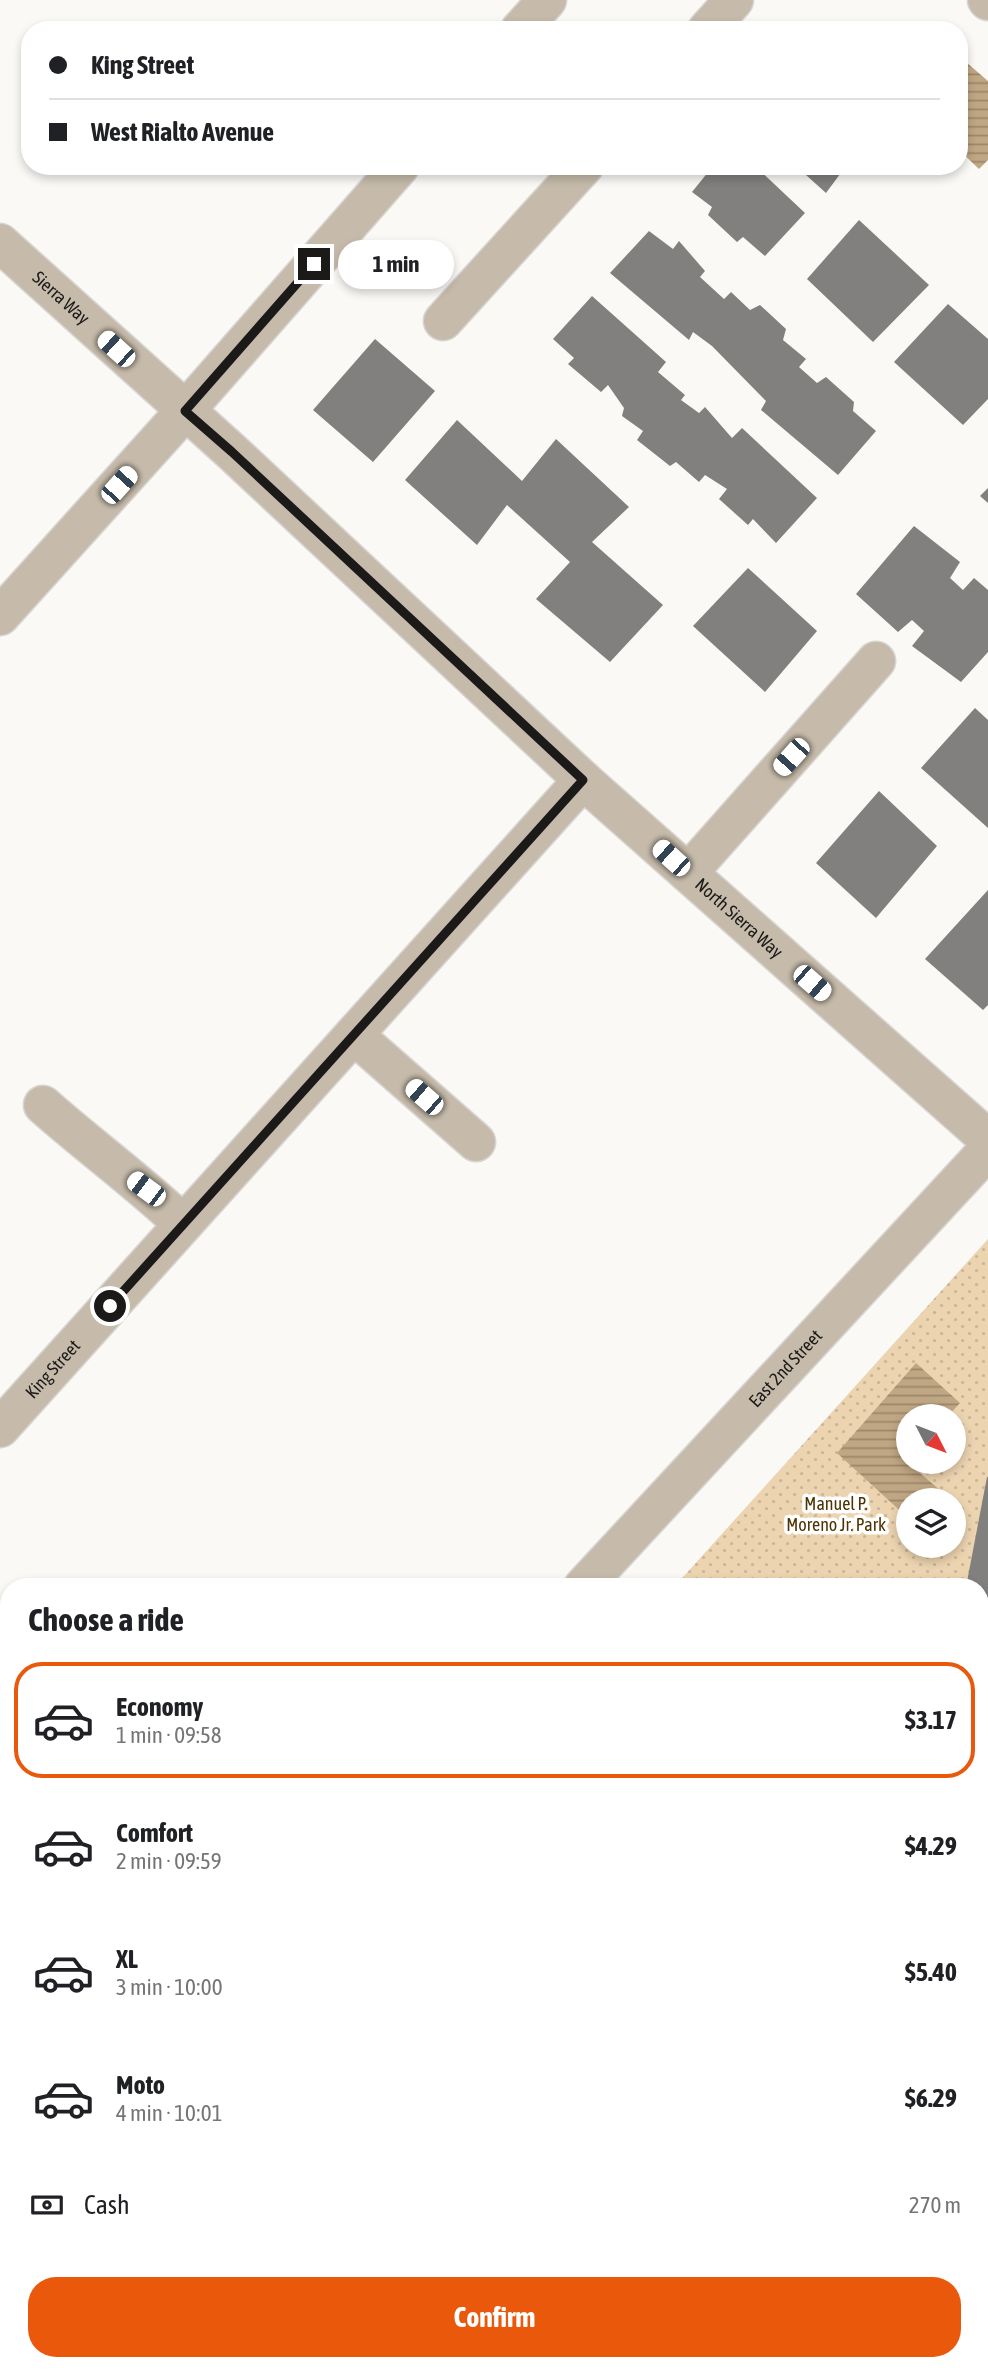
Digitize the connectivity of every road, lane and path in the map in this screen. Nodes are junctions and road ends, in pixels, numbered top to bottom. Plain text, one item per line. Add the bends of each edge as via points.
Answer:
1 (547, 0) edge
2 (734, 0) edge
3 (528, 21) edge
4 (715, 21) edge
5 (392, 175) edge
6 (576, 175) edge
7 (0, 243) edge
8 (443, 321) dead end
9 (185, 411) junction
10 (0, 616) edge
11 (876, 661) dead end
12 (583, 780) junction
13 (688, 873) junction
14 (354, 1035) junction
15 (43, 1105) dead end
16 (988, 1139) edge
17 (476, 1142) dead end
18 (988, 1150) edge
19 (183, 1224) junction
20 (0, 1428) edge
21 (591, 1578) edge

1 - 3 street
2 - 4 street
5 - 9 street
6 - 8 street
7 - 9 street, Sierra Way
9 - 10 street
9 - 12 street, North Sierra Way
11 - 13 street
12 - 13 street, North Sierra Way
12 - 14 street, King Street
13 - 16 street, North Sierra Way
14 - 17 street
14 - 19 street, King Street
15 - 19 street
18 - 21 street, East 2nd Street
19 - 20 street, King Street

